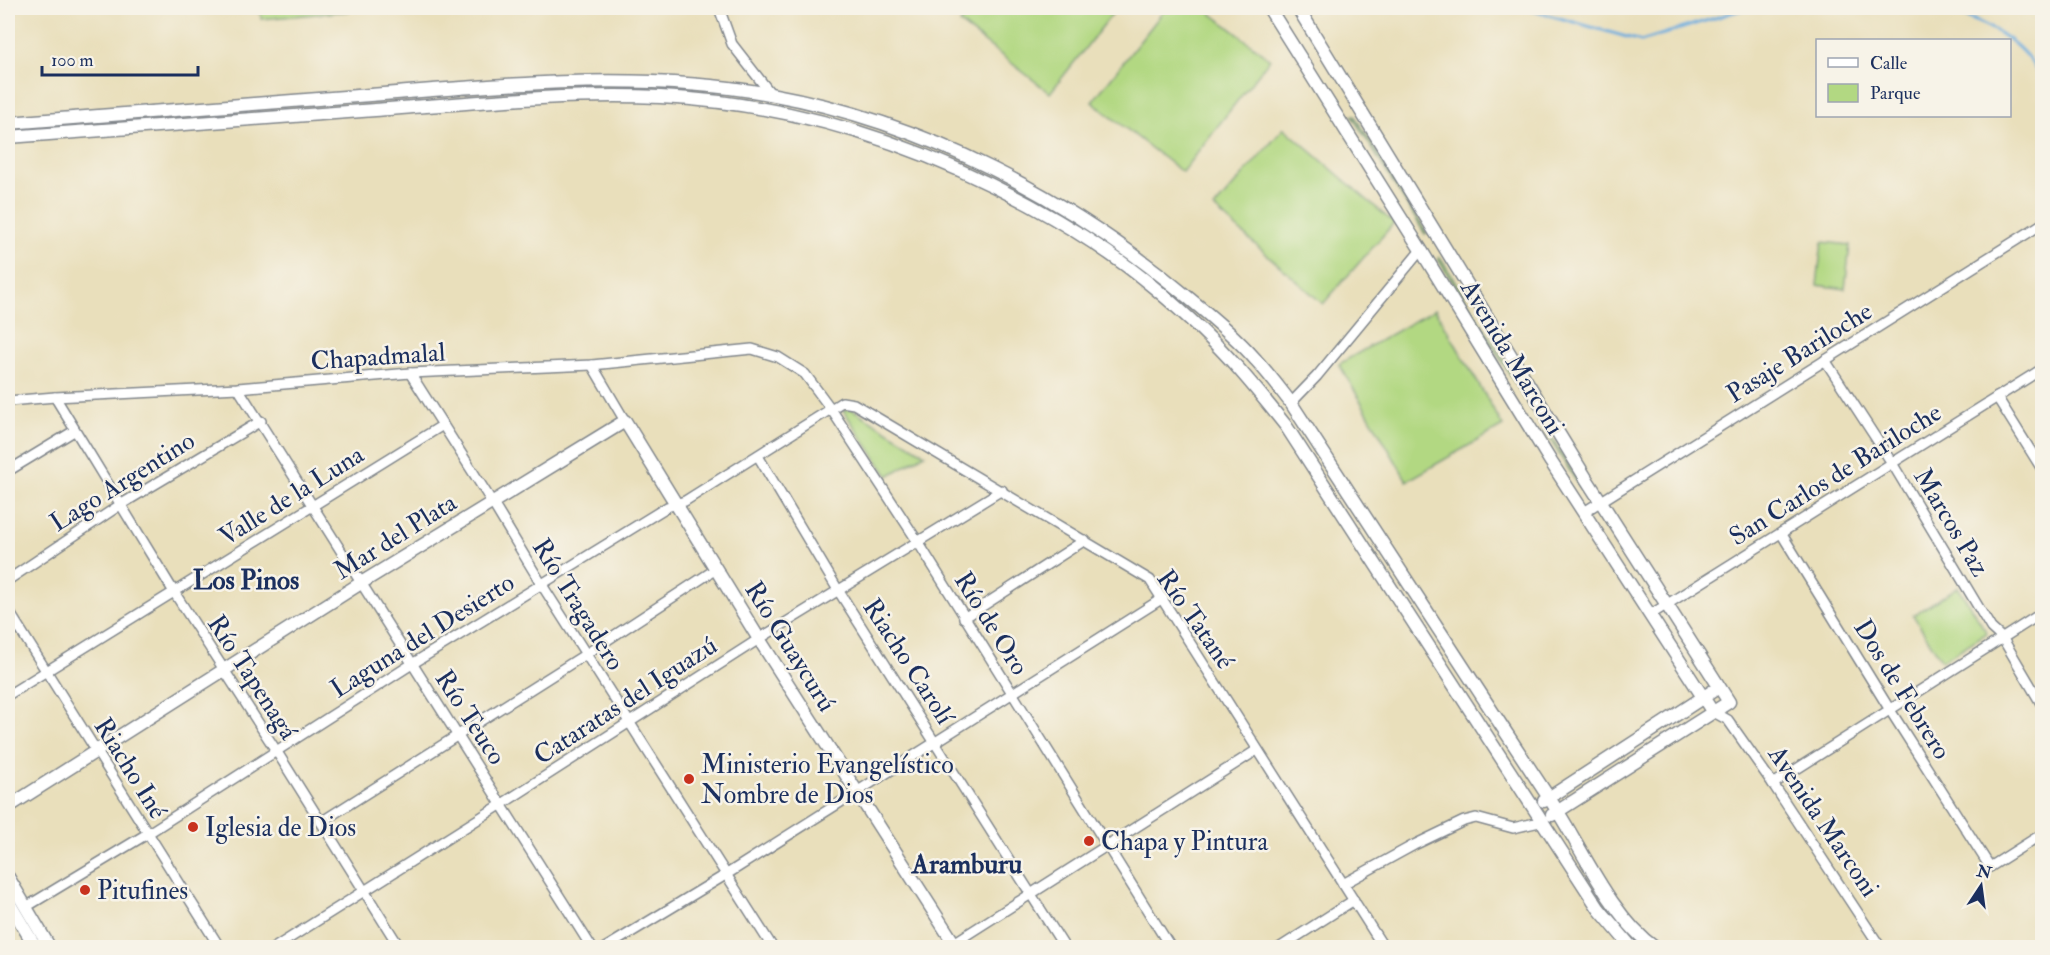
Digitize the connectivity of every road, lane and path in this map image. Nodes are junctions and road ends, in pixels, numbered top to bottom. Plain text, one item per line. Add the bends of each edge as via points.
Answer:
1 (719, 8) edge
2 (1269, 8) edge
3 (1298, 8) edge
4 (771, 94) junction
5 (8, 123) edge
6 (8, 137) edge
7 (2039, 226) edge
8 (1439, 238) junction
9 (1421, 250) junction
10 (752, 349) joint
11 (1825, 360) junction
12 (592, 366) junction
13 (2043, 369) edge
14 (410, 373) junction
15 (238, 388) junction
16 (55, 397) junction
17 (1997, 397) junction
18 (8, 401) edge
19 (842, 402) joint
20 (1292, 403) junction
21 (831, 409) junction
22 (261, 421) junction
23 (625, 421) junction
24 (443, 425) junction
25 (74, 431) junction
26 (758, 456) junction
27 (1892, 463) junction
28 (2043, 469) edge
29 (8, 471) edge
30 (1002, 490) junction
31 (1601, 501) junction
32 (492, 502) junction
33 (677, 503) junction
34 (313, 504) junction
35 (120, 505) junction
36 (1584, 512) junction
37 (1781, 533) junction
38 (1085, 540) junction
39 (918, 542) junction
40 (716, 569) junction
41 (8, 580) edge
42 (361, 583) junction
43 (542, 585) junction
44 (838, 591) junction
45 (174, 592) junction
46 (1163, 598) junction
47 (1666, 604) junction
48 (8, 610) edge
49 (2043, 613) edge
50 (1650, 615) junction
51 (964, 618) junction
52 (759, 639) junction
53 (2003, 639) junction
54 (586, 654) junction
55 (412, 664) junction
56 (46, 670) junction
57 (224, 671) junction
58 (1719, 687) junction
59 (1011, 693) junction
60 (8, 695) edge
61 (1703, 697) junction
62 (1728, 702) junction
63 (2043, 705) edge
64 (1890, 710) junction
65 (1713, 711) junction
66 (1728, 720) junction
67 (628, 722) junction
68 (458, 734) junction
69 (935, 741) junction
70 (1257, 750) junction
71 (96, 752) junction
72 (277, 752) junction
73 (1773, 784) junction
74 (857, 791) junction
75 (1549, 798) junction
76 (502, 804) junction
77 (8, 807) edge
78 (1534, 808) junction
79 (1558, 812) junction
80 (1544, 821) junction
81 (321, 822) junction
82 (147, 834) junction
83 (2043, 834) edge
84 (1107, 846) junction
85 (727, 874) junction
86 (9, 883) edge
87 (1343, 884) junction
88 (363, 891) junction
89 (1030, 892) junction
90 (1354, 900) junction
91 (8, 901) edge
92 (26, 907) junction
93 (953, 946) edge
94 (36, 948) edge
95 (50, 948) edge
96 (220, 948) edge
97 (274, 948) edge
98 (400, 948) edge
99 (592, 948) edge
100 (605, 948) edge
101 (773, 948) edge
102 (1065, 948) edge
103 (1171, 948) edge
104 (1280, 948) edge
105 (1384, 948) edge
106 (1632, 948) edge
107 (1655, 948) edge
108 (1881, 948) edge

1 - 4 street via 732,44
2 - 9 street, Avenida Marconi
3 - 8 street, Avenida Marconi
4 - 5 street via 662,83 582,81
4 - 20 street via 918,135 990,167 1061,206 1167,279 1255,358
6 - 78 street via 492,102 660,97 770,109 856,130 945,163 1055,219 1109,253 1157,290 1236,365 1286,426
7 - 11 street, Pasaje Bariloche
8 - 9 street
8 - 31 street, Avenida Marconi
9 - 20 street
9 - 36 street, Avenida Marconi
10 - 12 street, Chapadmalal
10 - 21 street, Río de Oro via 778,357 805,375
11 - 27 street, Marcos Paz
11 - 31 street, Pasaje Bariloche
12 - 14 street, Chapadmalal
12 - 23 street, Río Guaycurú
13 - 17 street, San Carlos de Bariloche
14 - 15 street, Chapadmalal
14 - 24 street, Río Tragadero
15 - 16 street, Chapadmalal
15 - 22 street, Río Teuco
16 - 18 street, Chapadmalal
16 - 25 street, Río Tapenagá
17 - 27 street, San Carlos de Bariloche
17 - 28 street
19 - 21 street, Laguna del Desierto
19 - 30 street, Río Tatané via 854,404
20 - 75 street
21 - 26 street, Laguna del Desierto
21 - 39 street, Río de Oro
22 - 34 street, Río Teuco
22 - 35 street, Lago Argentino
23 - 32 street, Mar del Plata
23 - 33 street, Río Guaycurú
24 - 32 street, Río Tragadero
24 - 34 street, Valle de la Luna
25 - 29 street
25 - 35 street, Río Tapenagá
26 - 33 street, Laguna del Desierto
26 - 44 street, Riacho Carolí
27 - 37 street, San Carlos de Bariloche
27 - 53 street, Marcos Paz via 1991,628
30 - 38 street, Río Tatané
30 - 39 street, Cataratas del Iguazú
31 - 36 street, Pasaje Bariloche
31 - 47 street, Avenida Marconi
32 - 42 street, Mar del Plata
32 - 43 street, Río Tragadero
33 - 40 street, Río Guaycurú
33 - 43 street, Laguna del Desierto
34 - 42 street, Río Teuco
34 - 45 street, Valle de la Luna
35 - 41 street, Lago Argentino
35 - 45 street, Río Tapenagá
36 - 50 street, Avenida Marconi
37 - 47 street, San Carlos de Bariloche
37 - 64 street, Dos de Febrero
38 - 46 street, Río Tatané via 1150,580
38 - 51 street
39 - 44 street, Cataratas del Iguazú
39 - 51 street, Río de Oro
40 - 52 street, Río Guaycurú
40 - 54 street
42 - 55 street, Río Teuco
42 - 57 street, Mar del Plata
43 - 54 street, Río Tragadero
43 - 55 street, Laguna del Desierto
44 - 52 street, Cataratas del Iguazú
44 - 69 street, Riacho Carolí
45 - 56 street, Valle de la Luna
45 - 57 street, Río Tapenagá
46 - 59 street
46 - 70 street, Río Tatané
47 - 50 street, San Carlos de Bariloche
47 - 58 street, Avenida Marconi
48 - 56 street, Riacho Iné
49 - 53 street
50 - 61 street, Avenida Marconi
51 - 59 street, Río de Oro
52 - 67 street, Cataratas del Iguazú
52 - 74 street, Río Guaycurú
53 - 63 street, Marcos Paz
53 - 64 street
54 - 67 street, Río Tragadero
54 - 68 street
55 - 68 street, Río Teuco
55 - 72 street, Laguna del Desierto
56 - 60 street, Valle de la Luna
56 - 71 street, Riacho Iné
57 - 71 street, Mar del Plata
57 - 72 street, Río Tapenagá
58 - 61 street
58 - 62 street, Avenida Marconi
59 - 69 street
59 - 84 street, Río de Oro
61 - 65 street, Avenida Marconi
61 - 75 street
62 - 65 street
62 - 66 street
64 - 73 street
64 - 83 street, Dos de Febrero via 1990,867
65 - 66 street, Avenida Marconi
65 - 79 street
66 - 73 street, Avenida Marconi
67 - 76 street, Cataratas del Iguazú
67 - 85 street, Río Tragadero
68 - 76 street, Río Teuco
68 - 81 street
69 - 74 street
69 - 89 street, Riacho Carolí
70 - 84 street
70 - 87 street, Río Tatané
71 - 77 street, Mar del Plata
71 - 82 street, Riacho Iné
72 - 81 street, Río Tapenagá
72 - 82 street, Laguna del Desierto
73 - 108 street, Avenida Marconi
74 - 85 street
74 - 93 street, Río Guaycurú
75 - 78 street
75 - 79 street
76 - 88 street, Cataratas del Iguazú
76 - 99 street, Río Teuco
78 - 80 street
79 - 80 street
79 - 107 street via 1604,889 1630,924
80 - 87 street via 1514,828 1476,818 1464,821
80 - 106 street via 1599,909
81 - 88 street, Río Tapenagá
82 - 92 street, Laguna del Desierto
82 - 96 street, Riacho Iné
84 - 89 street
84 - 103 street, Río de Oro
85 - 100 street
85 - 101 street, Río Tragadero
86 - 92 street
87 - 90 street, Río Tatané
88 - 97 street, Cataratas del Iguazú
88 - 98 street, Río Tapenagá
89 - 93 street
89 - 102 street, Riacho Carolí
90 - 104 street
90 - 105 street, Río Tatané
91 - 94 street
92 - 95 street

